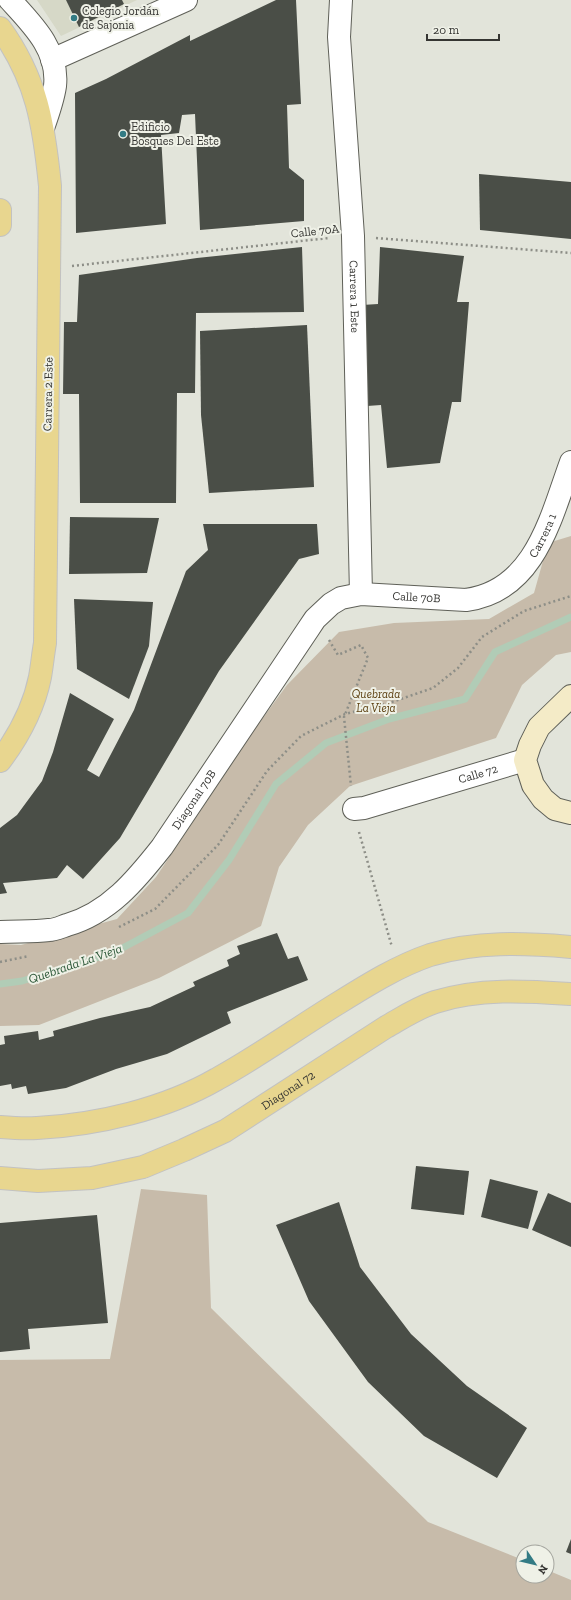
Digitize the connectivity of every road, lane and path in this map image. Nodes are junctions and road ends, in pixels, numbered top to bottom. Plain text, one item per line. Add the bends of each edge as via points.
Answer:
1 (10, 0) edge
2 (186, 0) edge
3 (341, 0) edge
4 (0, 28) edge
5 (52, 60) junction
6 (44, 128) junction
7 (0, 210) edge
8 (0, 225) edge
9 (353, 236) junction
10 (571, 254) edge
11 (70, 266) dead end
12 (571, 462) edge
13 (492, 594) joint
14 (351, 596) junction
15 (571, 596) edge
16 (309, 628) junction
17 (571, 696) edge
18 (344, 715) junction
19 (525, 760) junction
20 (0, 761) edge
21 (359, 808) junction
22 (571, 812) edge
23 (113, 930) dead end
24 (0, 932) edge
25 (392, 947) dead end
26 (571, 947) edge
27 (33, 955) dead end
28 (0, 962) edge
29 (571, 994) edge
30 (0, 1127) edge
31 (0, 1178) edge

1 - 5 street via 33,25 44,41
2 - 5 street
3 - 9 street, Carrera 1 Este via 340,37
4 - 6 main road, Carrera 2 Este via 12,45 32,85
5 - 6 street via 55,84
6 - 20 main road, Carrera 2 Este via 50,186 45,643 40,678 29,710 18,734
7 - 8 main road
9 - 10 path, Calle 70A
9 - 11 path, Calle 70A
9 - 14 street, Carrera 1 Este
12 - 13 street, Carrera 1 via 536,552 522,570
13 - 14 street, Calle 70B via 466,600
14 - 16 street, Diagonal 70B via 331,604
15 - 18 path via 524,611 482,637 458,668 433,688
16 - 18 path via 329,639 338,655 361,645 368,658
16 - 24 street, Diagonal 70B via 162,847 118,898 78,922 50,930
17 - 19 street via 539,727
18 - 21 path via 347,752
18 - 23 path via 301,736 267,771 218,846 155,909
19 - 21 street, Calle 72
19 - 22 street via 533,785 543,799 555,809
21 - 25 path via 367,817 356,821
26 - 30 main road via 496,944 431,955 398,968 360,989 217,1079 186,1094 117,1117 36,1128
27 - 28 path
29 - 31 main road, Diagonal 72 via 527,991 482,992 434,1003 386,1026 226,1131 143,1167 92,1178 38,1181

